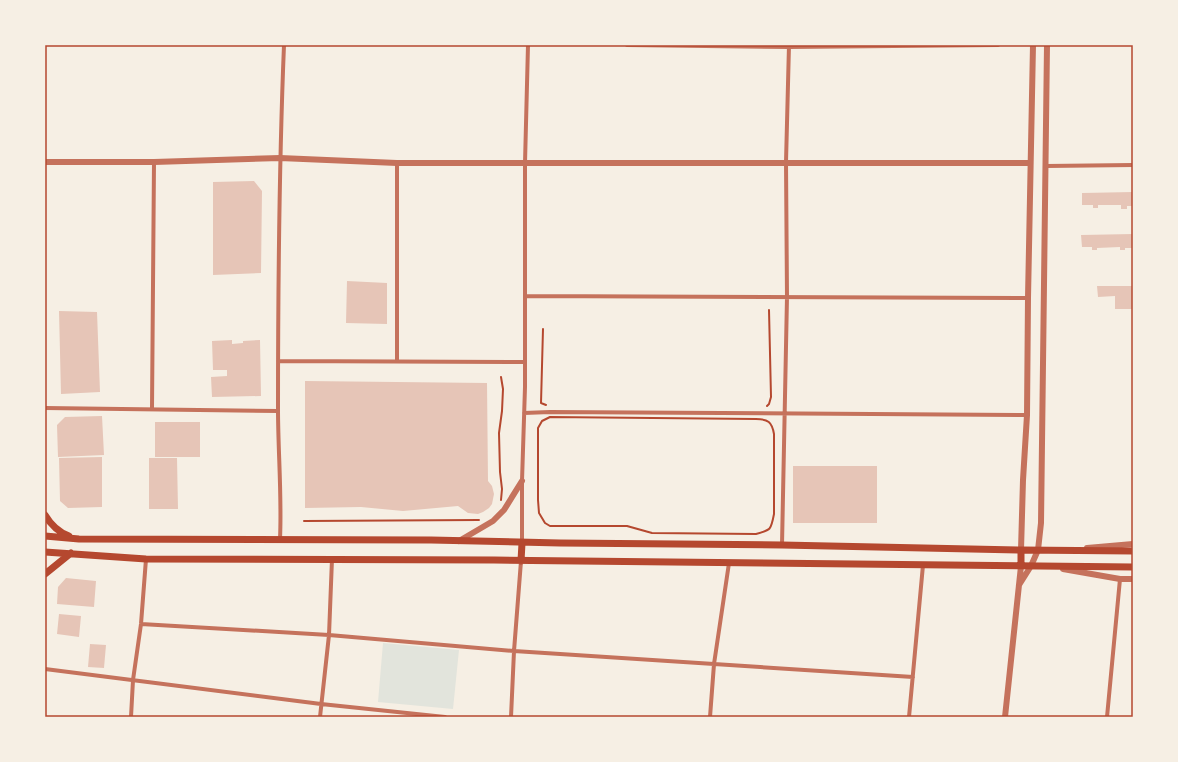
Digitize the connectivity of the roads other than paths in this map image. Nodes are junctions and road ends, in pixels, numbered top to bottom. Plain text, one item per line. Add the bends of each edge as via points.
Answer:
1 (284, 45) edge
2 (528, 45) edge
3 (626, 45) edge
4 (998, 45) edge
5 (1033, 45) edge
6 (1047, 45) edge
7 (789, 46) edge
8 (280, 158) junction
9 (45, 162) edge
10 (154, 162) junction
11 (786, 162) junction
12 (397, 163) junction
13 (525, 163) junction
14 (1030, 163) junction
15 (1133, 165) edge
16 (1046, 166) junction
17 (525, 296) junction
18 (787, 297) junction
19 (1028, 298) junction
20 (278, 361) junction
21 (397, 361) junction
22 (524, 362) junction
23 (45, 408) edge
24 (152, 409) junction
25 (278, 411) junction
26 (524, 413) junction
27 (784, 413) junction
28 (1027, 415) junction
29 (522, 481) junction
30 (45, 515) edge
31 (45, 536) edge
32 (79, 539) junction
33 (280, 539) junction
34 (459, 540) junction
35 (522, 543) junction
36 (1133, 544) edge
37 (782, 545) junction
38 (1021, 550) junction
39 (1038, 550) junction
40 (1055, 550) junction
41 (1133, 550) edge
42 (45, 552) edge
43 (70, 553) junction
44 (146, 558) junction
45 (332, 559) junction
46 (521, 561) junction
47 (729, 563) junction
48 (923, 565) junction
49 (1021, 566) junction
50 (1031, 566) junction
51 (1054, 567) junction
52 (1133, 567) edge
53 (45, 574) edge
54 (1120, 578) junction
55 (1133, 579) edge
56 (1019, 585) junction
57 (141, 624) junction
58 (329, 635) junction
59 (514, 651) junction
60 (714, 664) junction
61 (45, 670) edge
62 (914, 677) junction
63 (133, 680) junction
64 (321, 704) junction
65 (131, 717) edge
66 (320, 717) edge
67 (445, 717) edge
68 (511, 717) edge
69 (710, 717) edge
70 (909, 717) edge
71 (1005, 717) edge
72 (1107, 717) edge

1 - 8 street
2 - 13 street
3 - 7 street
4 - 7 street
5 - 14 street
6 - 16 street
7 - 11 street
8 - 10 street
8 - 12 street
8 - 20 street
9 - 10 street
10 - 24 street
11 - 13 street
11 - 14 street
11 - 18 street
12 - 13 street
12 - 21 street
13 - 17 street
14 - 19 street
15 - 16 street
16 - 39 street via 1043,481 1042,523
17 - 18 street
17 - 22 street
18 - 19 street
18 - 27 street
19 - 28 street
20 - 21 street
20 - 25 street
21 - 22 street
22 - 26 street
23 - 24 street
24 - 25 street
25 - 33 street
26 - 27 street
26 - 29 street
27 - 28 street
27 - 37 street
28 - 38 street
29 - 34 street via 504,510 493,521
29 - 35 street
30 - 32 main road via 52,525 64,534
31 - 32 main road
32 - 33 main road
33 - 34 main road
34 - 35 main road
35 - 37 main road
35 - 46 main road
36 - 40 street
37 - 38 main road
38 - 39 main road
38 - 49 main road
39 - 40 main road
39 - 50 street
40 - 41 main road
42 - 43 main road
43 - 44 main road
43 - 53 main road
44 - 45 main road
44 - 57 street
45 - 46 main road
45 - 58 street
46 - 47 main road
46 - 59 street
47 - 48 main road
47 - 60 street
48 - 49 main road
48 - 62 street
49 - 50 main road
49 - 56 street
50 - 51 main road
50 - 56 street
51 - 52 main road
51 - 54 street
54 - 55 street
54 - 72 street
56 - 71 street
57 - 58 street
57 - 63 street
58 - 59 street
58 - 64 street
59 - 60 street
59 - 68 street
60 - 62 street
60 - 69 street
61 - 63 street
62 - 70 street
63 - 64 street
63 - 65 street
64 - 66 street
64 - 67 street

